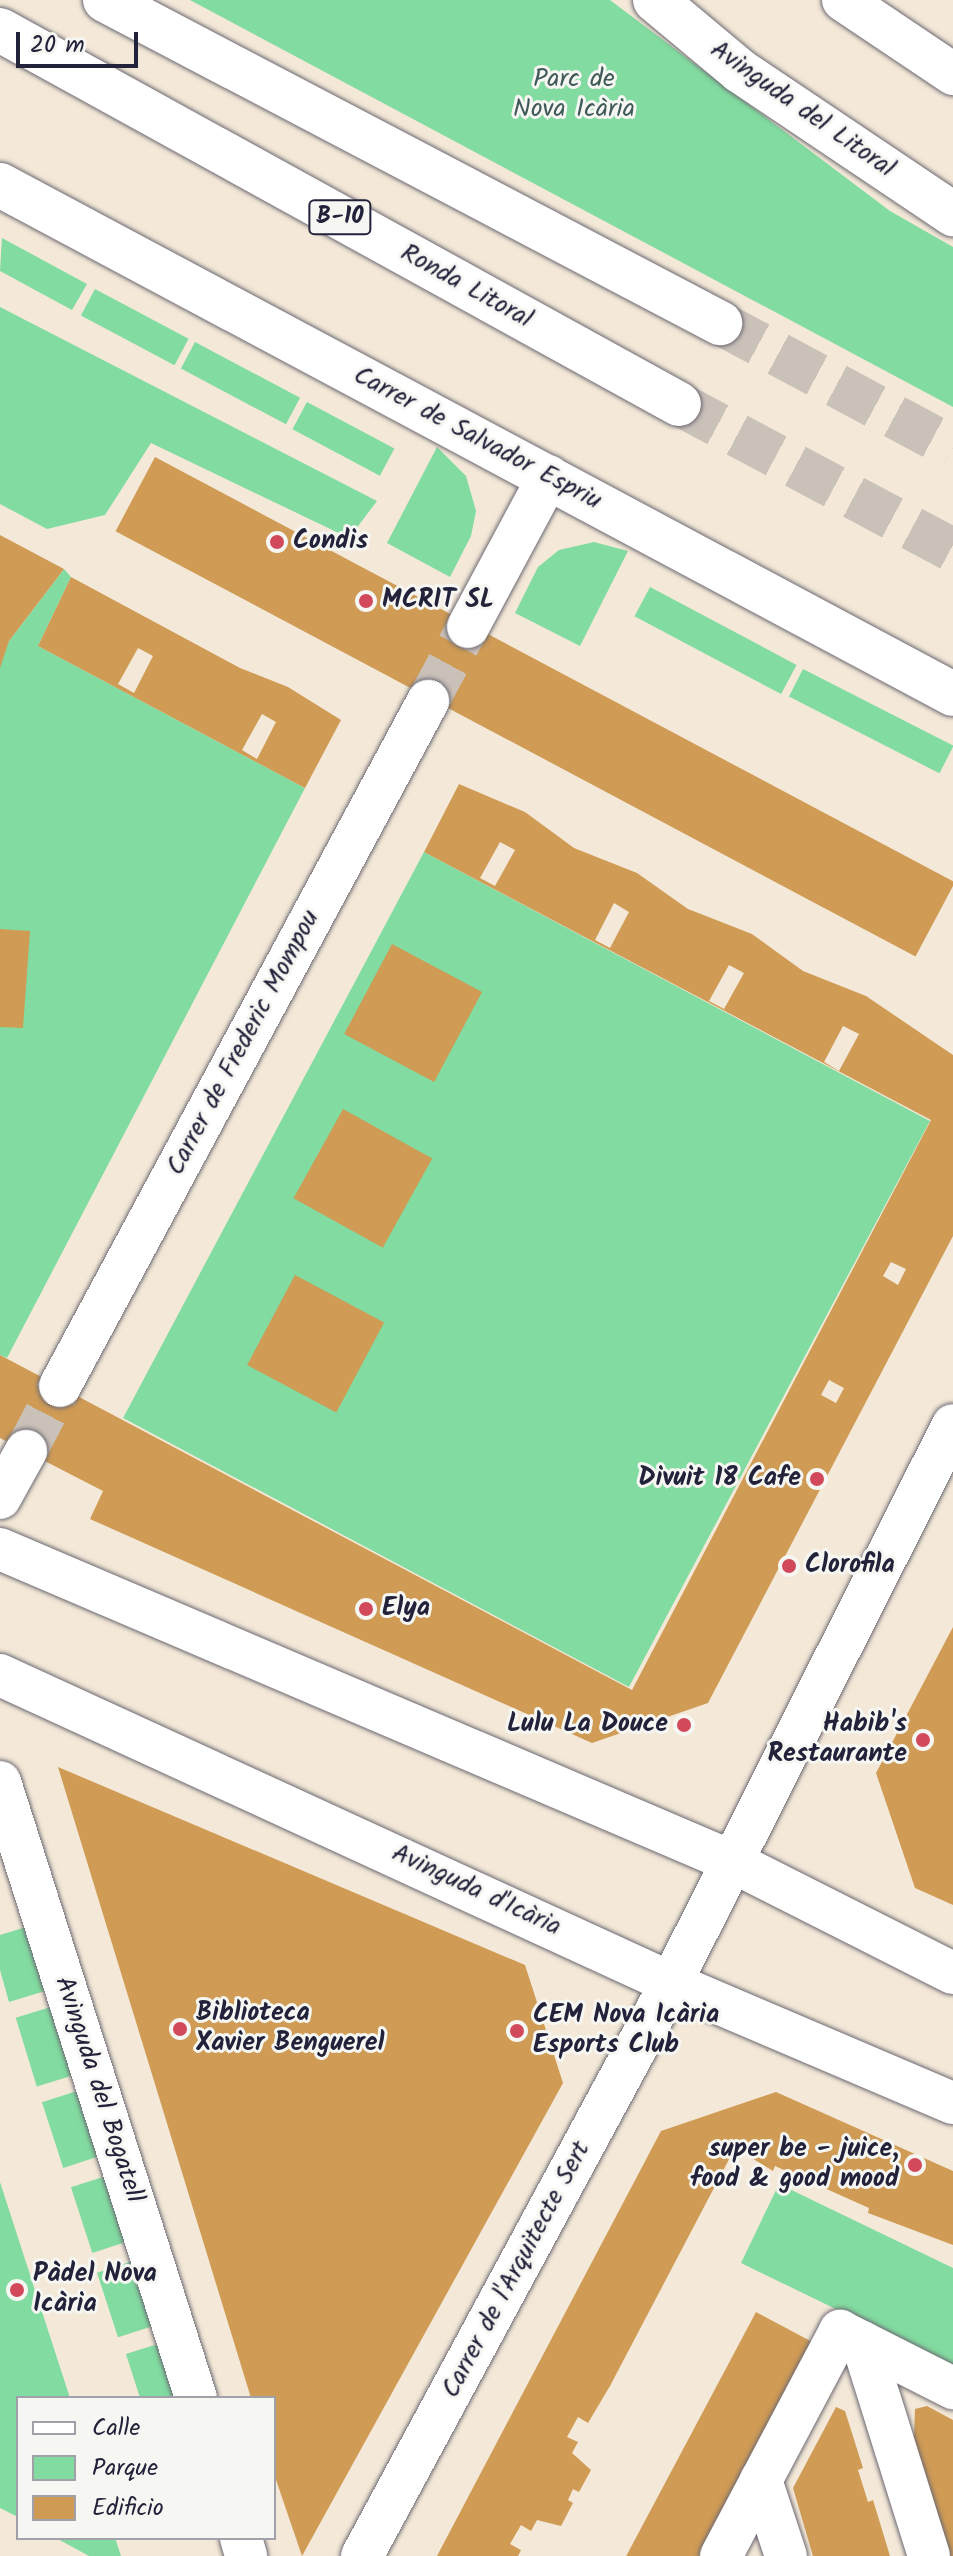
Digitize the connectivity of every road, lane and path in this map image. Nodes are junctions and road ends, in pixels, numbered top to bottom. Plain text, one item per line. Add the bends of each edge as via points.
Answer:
1 (105, 0) edge
2 (655, 0) edge
3 (843, 0) edge
4 (0, 30) edge
5 (953, 74) edge
6 (0, 185) edge
7 (953, 214) edge
8 (720, 323) tunnel mouth
9 (679, 404) tunnel mouth
10 (549, 476) junction
11 (468, 627) tunnel mouth
12 (953, 694) edge
13 (428, 701) tunnel mouth
14 (60, 1386) tunnel mouth
15 (953, 1425) edge
16 (26, 1451) tunnel mouth
17 (0, 1498) edge
18 (0, 1549) edge
19 (0, 1675) edge
20 (0, 1782) edge
21 (733, 1862) junction
22 (953, 1973) edge
23 (671, 1983) junction
24 (953, 2103) edge
25 (862, 2342) junction
26 (953, 2388) edge
27 (195, 2396) edge
28 (761, 2480) junction
29 (362, 2556) edge
30 (721, 2556) edge
31 (786, 2556) edge
32 (929, 2556) edge

1 - 8 main road
2 - 7 main road, Avinguda del Litoral via 740,71
3 - 5 street
4 - 9 main road, Ronda Litoral / B-10
6 - 10 main road, Carrer de Salvador Espriu
10 - 11 street
10 - 12 main road, Carrer de Salvador Espriu
13 - 14 street, Carrer de Frederic Mompou
15 - 21 street
16 - 17 street
18 - 21 street
19 - 23 street, Avinguda d'Icària
20 - 27 street, Avinguda del Bogatell
21 - 22 street
21 - 23 street, Carrer de l'Arquitecte Sert
23 - 24 street, Avinguda d'Icària
23 - 29 street, Carrer de l'Arquitecte Sert
25 - 26 street
25 - 28 street via 840,2331
25 - 32 street
28 - 30 street
28 - 31 street

